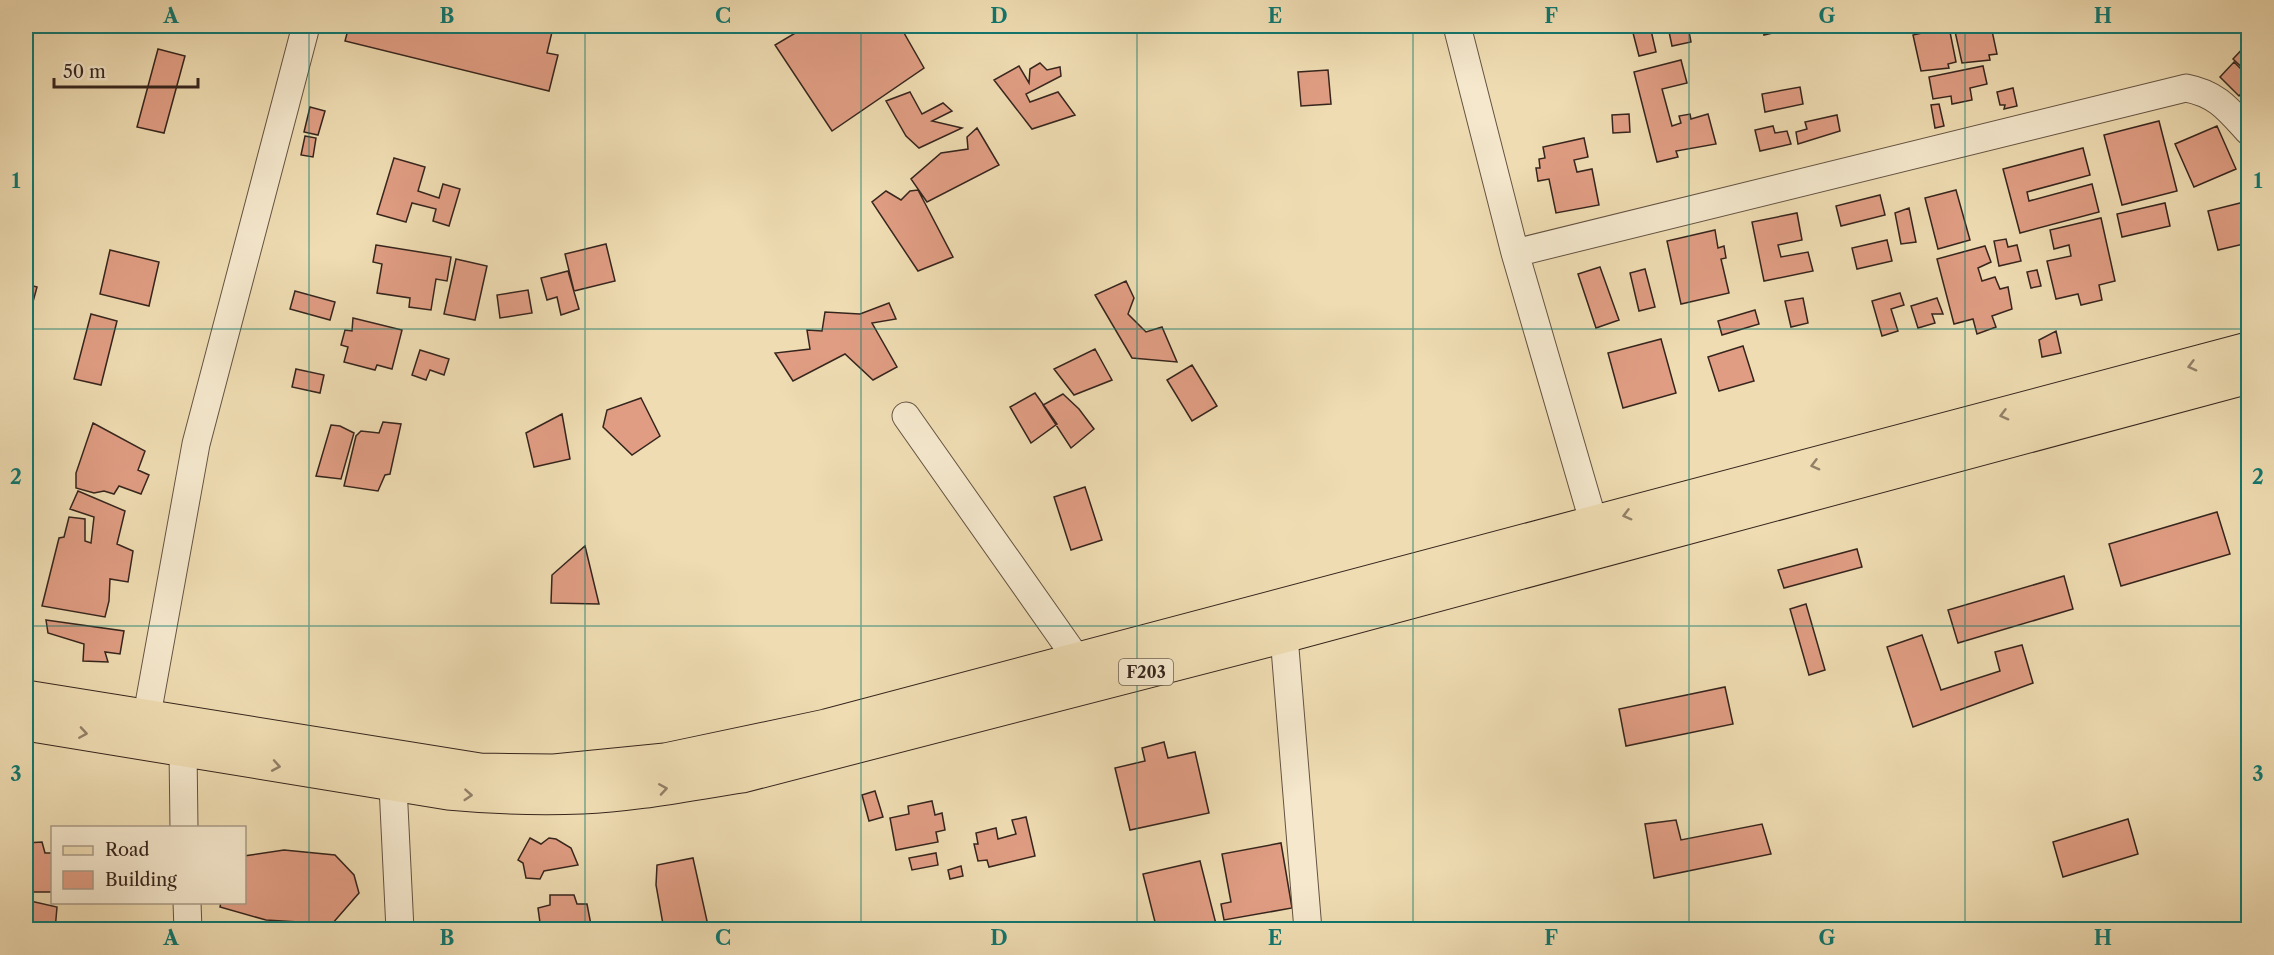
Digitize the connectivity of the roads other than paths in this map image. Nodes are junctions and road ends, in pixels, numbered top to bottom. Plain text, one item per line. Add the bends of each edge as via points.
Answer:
1 (306, 26) edge
2 (1457, 26) edge
3 (2248, 131) edge
4 (1515, 253) junction
5 (2248, 349) edge
6 (2248, 377) edge
7 (906, 416) dead end
8 (1594, 524) junction
9 (1284, 636) junction
10 (1082, 673) junction
11 (26, 697) edge
12 (147, 715) junction
13 (26, 724) edge
14 (183, 749) junction
15 (393, 786) junction
16 (184, 826) edge
17 (187, 904) edge
18 (188, 930) edge
19 (399, 930) edge
20 (1308, 930) edge

1 - 12 street via 196,444
2 - 4 street
3 - 4 street via 2222,103 2206,92 2186,88
4 - 8 street
5 -> 8 main road, F203
6 - 9 main road, F203
7 - 10 street
8 - 10 main road, F203
9 - 10 main road, F203
9 - 20 street
10 - 12 main road, F203 via 665,760 554,771 480,770
15 -> 10 main road, F203 via 513,798 657,790 742,776
11 - 12 main road, F203
13 -> 14 main road, F203
14 -> 15 main road, F203
14 - 16 street
15 - 19 street
17 - 18 street

